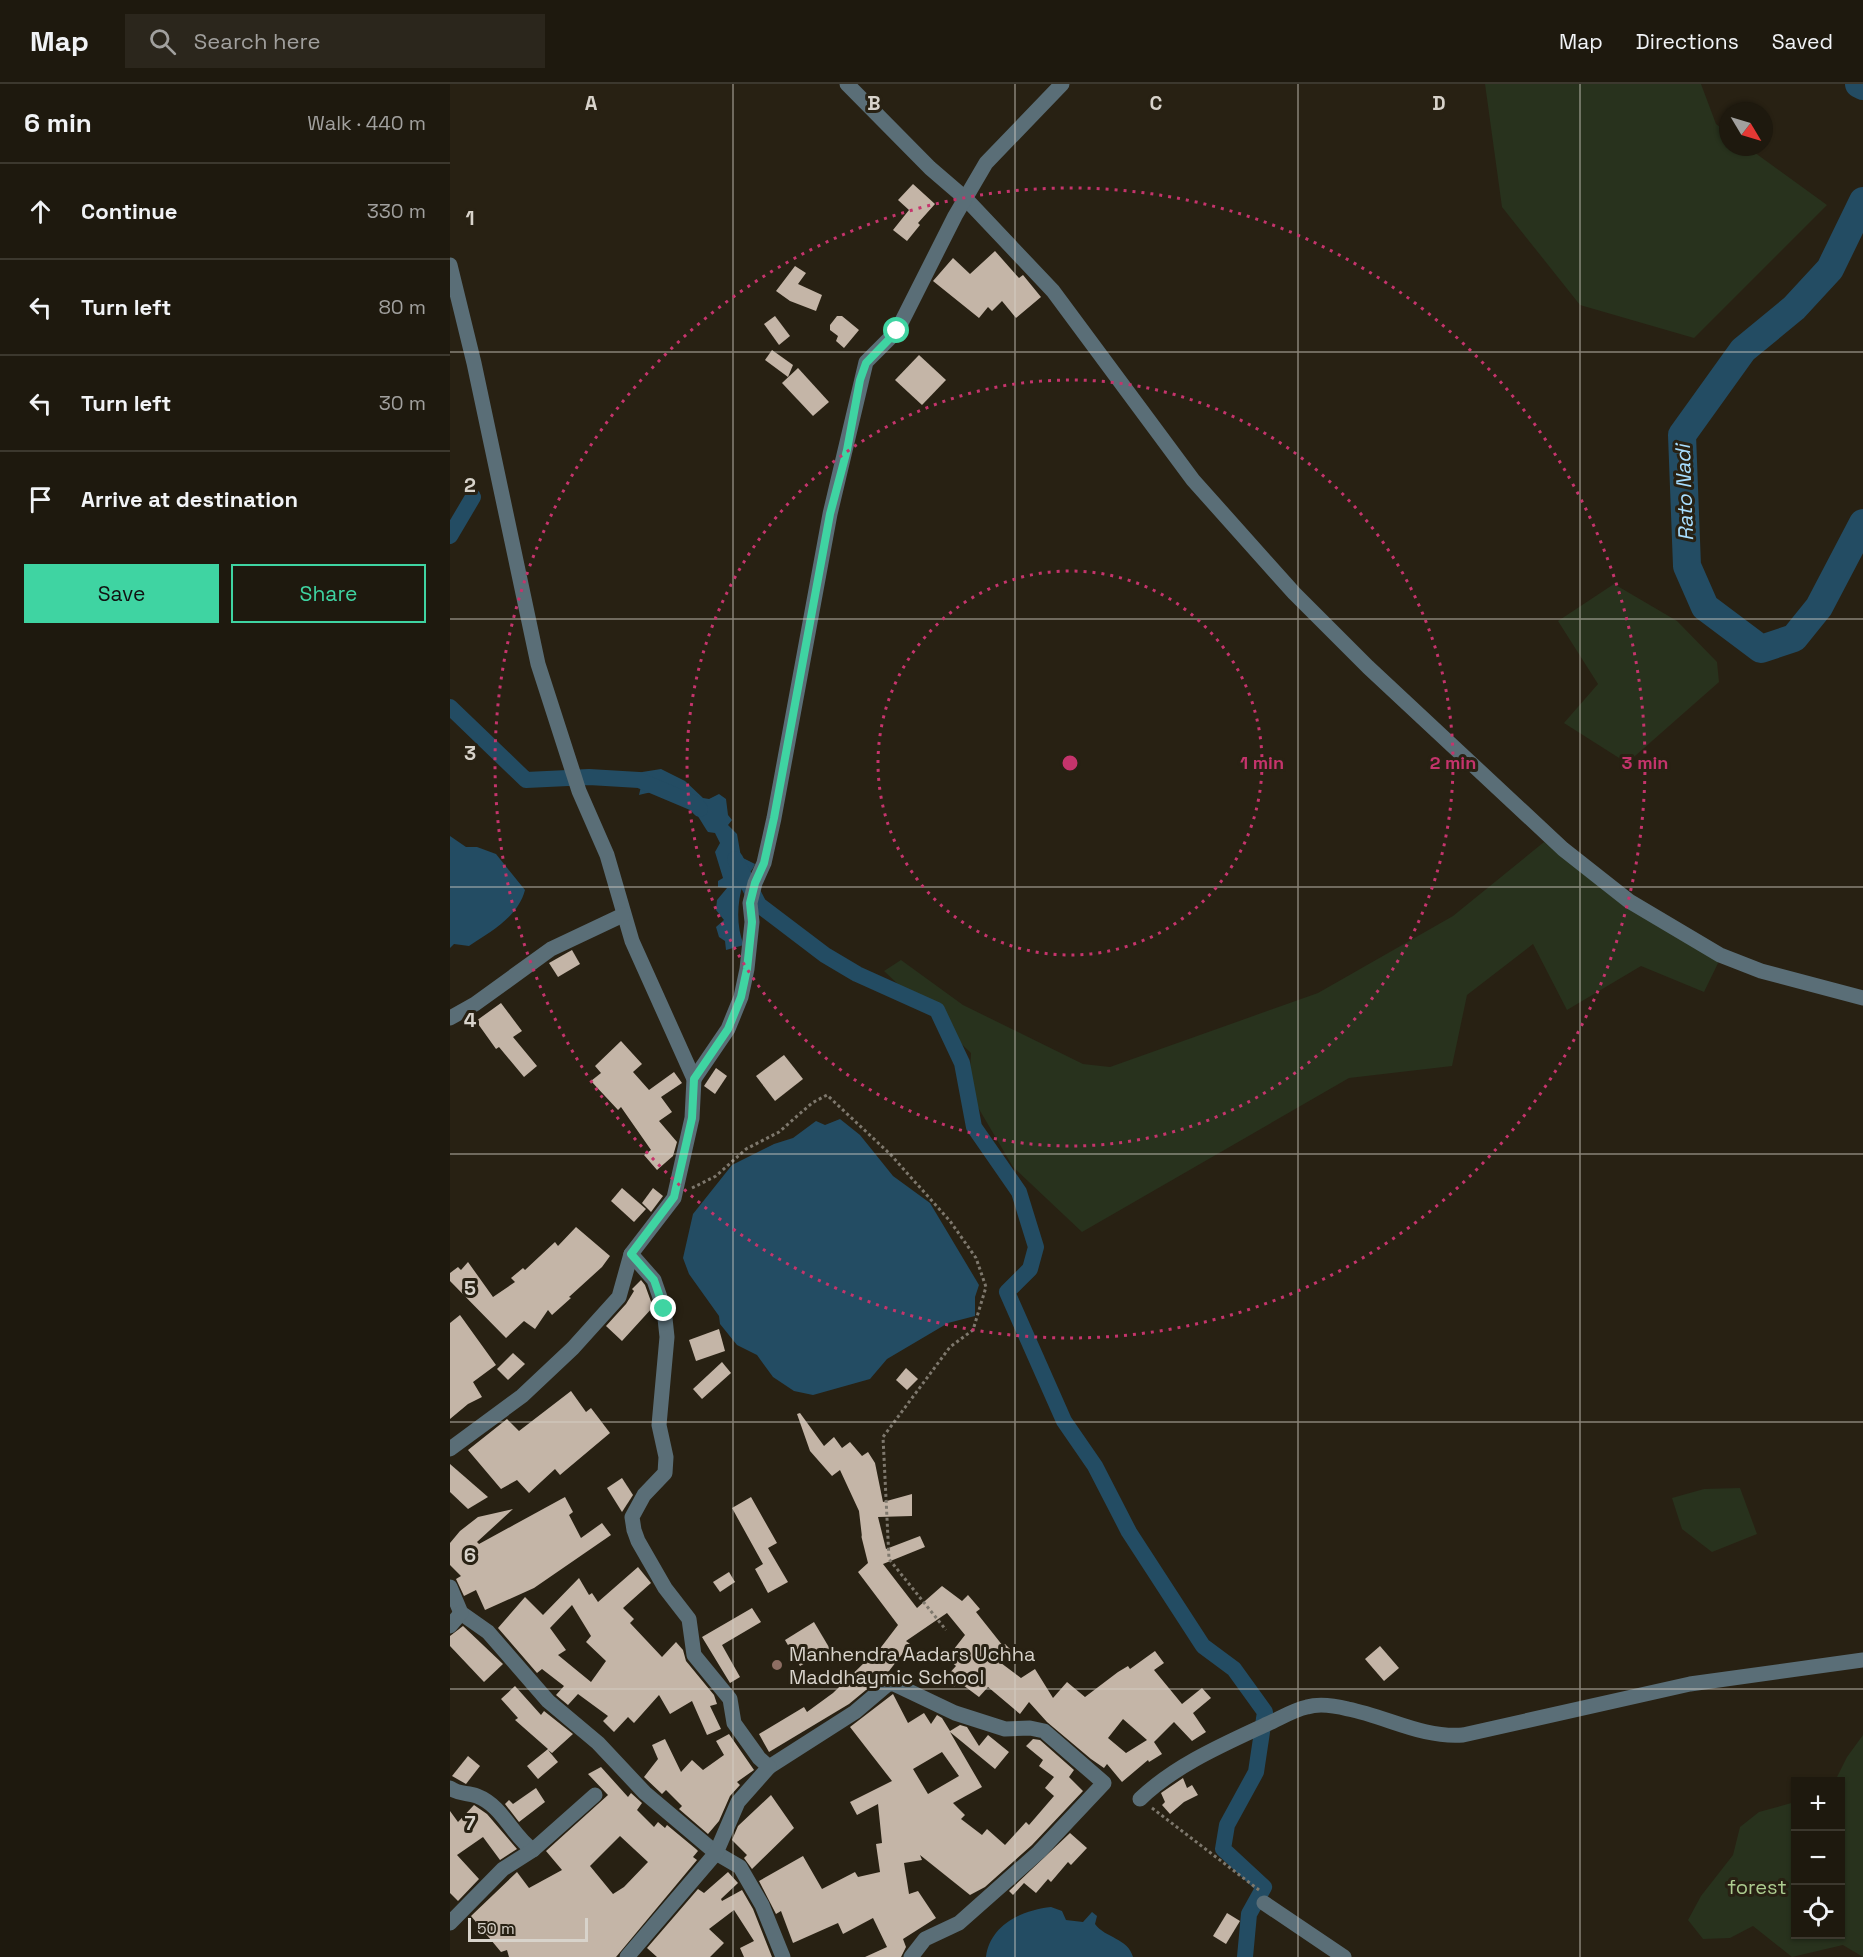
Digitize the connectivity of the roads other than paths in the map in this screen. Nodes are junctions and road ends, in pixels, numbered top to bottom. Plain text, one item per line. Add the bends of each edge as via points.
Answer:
1 (847, 84) edge
2 (1062, 84) edge
3 (966, 199) junction
4 (450, 266) edge
5 (623, 915) junction
6 (1863, 998) edge
7 (450, 1018) edge
8 (694, 1079) junction
9 (631, 1254) junction
10 (450, 1449) edge
11 (450, 1587) edge
12 (461, 1613) junction
13 (450, 1626) edge
14 (1863, 1660) edge
15 (769, 1767) junction
16 (450, 1788) edge
17 (596, 1795) dead end
18 (1140, 1799) road end
19 (533, 1850) junction
20 (716, 1853) junction
21 (1262, 1897) road end
22 (450, 1923) edge
23 (627, 1957) edge
24 (783, 1957) edge
25 (911, 1957) edge
26 (1344, 1957) edge

1 - 3 street
2 - 3 street via 986,163
3 - 6 street via 1053,291 1193,480 1294,593 1563,849 1629,901 1720,955 1761,971
3 - 8 street via 897,331 866,363 860,380 830,514 774,818 750,903 752,922 741,997 728,1029
4 - 5 street via 538,664 579,791 607,855
5 - 7 street via 551,949
5 - 8 street via 655,997
8 - 9 street via 692,1118 674,1197
9 - 10 street via 619,1297 573,1348 522,1396
9 - 15 street via 654,1280 664,1309 667,1337 659,1425 666,1457 664,1473 636,1509 632,1517 634,1530 665,1588 689,1619 694,1655 730,1699 734,1723
11 - 12 street
12 - 13 street
12 - 20 street via 488,1632 548,1701 598,1743 645,1793
14 - 18 street via 1690,1684 1443,1737 1346,1708 1308,1707 1177,1770
15 - 20 street via 738,1802
15 - 25 street via 855,1712 888,1684 894,1684 955,1713 1005,1729 1044,1731 1104,1783 1039,1852 959,1923 925,1939
16 - 19 street via 478,1796 500,1812
17 - 19 street
19 - 22 street via 503,1869
20 - 23 street
20 - 24 street via 740,1867 762,1905
21 - 26 street

